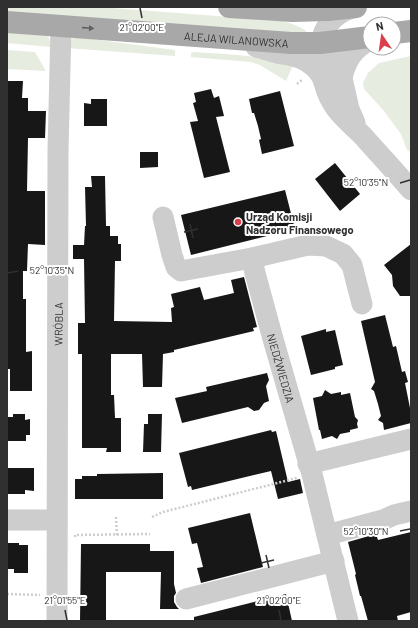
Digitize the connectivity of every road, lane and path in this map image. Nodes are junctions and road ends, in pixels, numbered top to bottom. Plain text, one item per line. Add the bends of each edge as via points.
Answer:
1 (229, 7) edge
2 (356, 7) edge
3 (292, 11) junction
4 (7, 22) edge
5 (61, 26) junction
6 (236, 39) junction
7 (325, 39) junction
8 (362, 39) edge
9 (362, 45) edge
10 (333, 79) junction
11 (411, 190) edge
12 (163, 217) dead end
13 (253, 266) junction
14 (362, 304) dead end
15 (411, 439) edge
16 (312, 476) junction
17 (411, 511) edge
18 (152, 517) dead end
19 (116, 518) dead end
20 (7, 520) edge
21 (57, 520) junction
22 (150, 534) dead end
23 (117, 535) junction
24 (327, 535) junction
25 (75, 543) dead end
26 (334, 561) junction
27 (7, 594) edge
28 (39, 595) dead end
29 (186, 599) dead end
30 (56, 621) edge
31 (348, 621) edge

1 - 3 main road
2 - 3 main road
2 - 7 street via 337,15 327,26
3 - 7 street via 312,17 318,23
4 - 5 main road, ALEJA WILANOWSKA
5 -> 6 main road, ALEJA WILANOWSKA
5 - 21 street, WRÓBLA
6 - 7 main road, ALEJA WILANOWSKA via 291,43
6 - 10 street via 256,47 301,58
7 - 8 main road, ALEJA WILANOWSKA
7 - 10 street via 337,61
9 - 10 street via 348,58 345,66
10 - 11 street via 361,134
12 - 13 street via 176,267 181,271
13 - 14 street via 308,245 326,246 343,254 352,265
13 - 16 street, NIEDŹWIEDZIA
15 - 16 street
16 - 18 path via 163,512
16 - 24 street, NIEDŹWIEDZIA
17 - 24 street
19 - 23 path
20 - 21 street
21 - 30 street, WRÓBLA
22 - 23 path
23 - 25 path via 75,535
24 - 26 street, NIEDŹWIEDZIA
26 - 29 street
26 - 31 street, NIEDŹWIEDZIA
27 - 28 path

